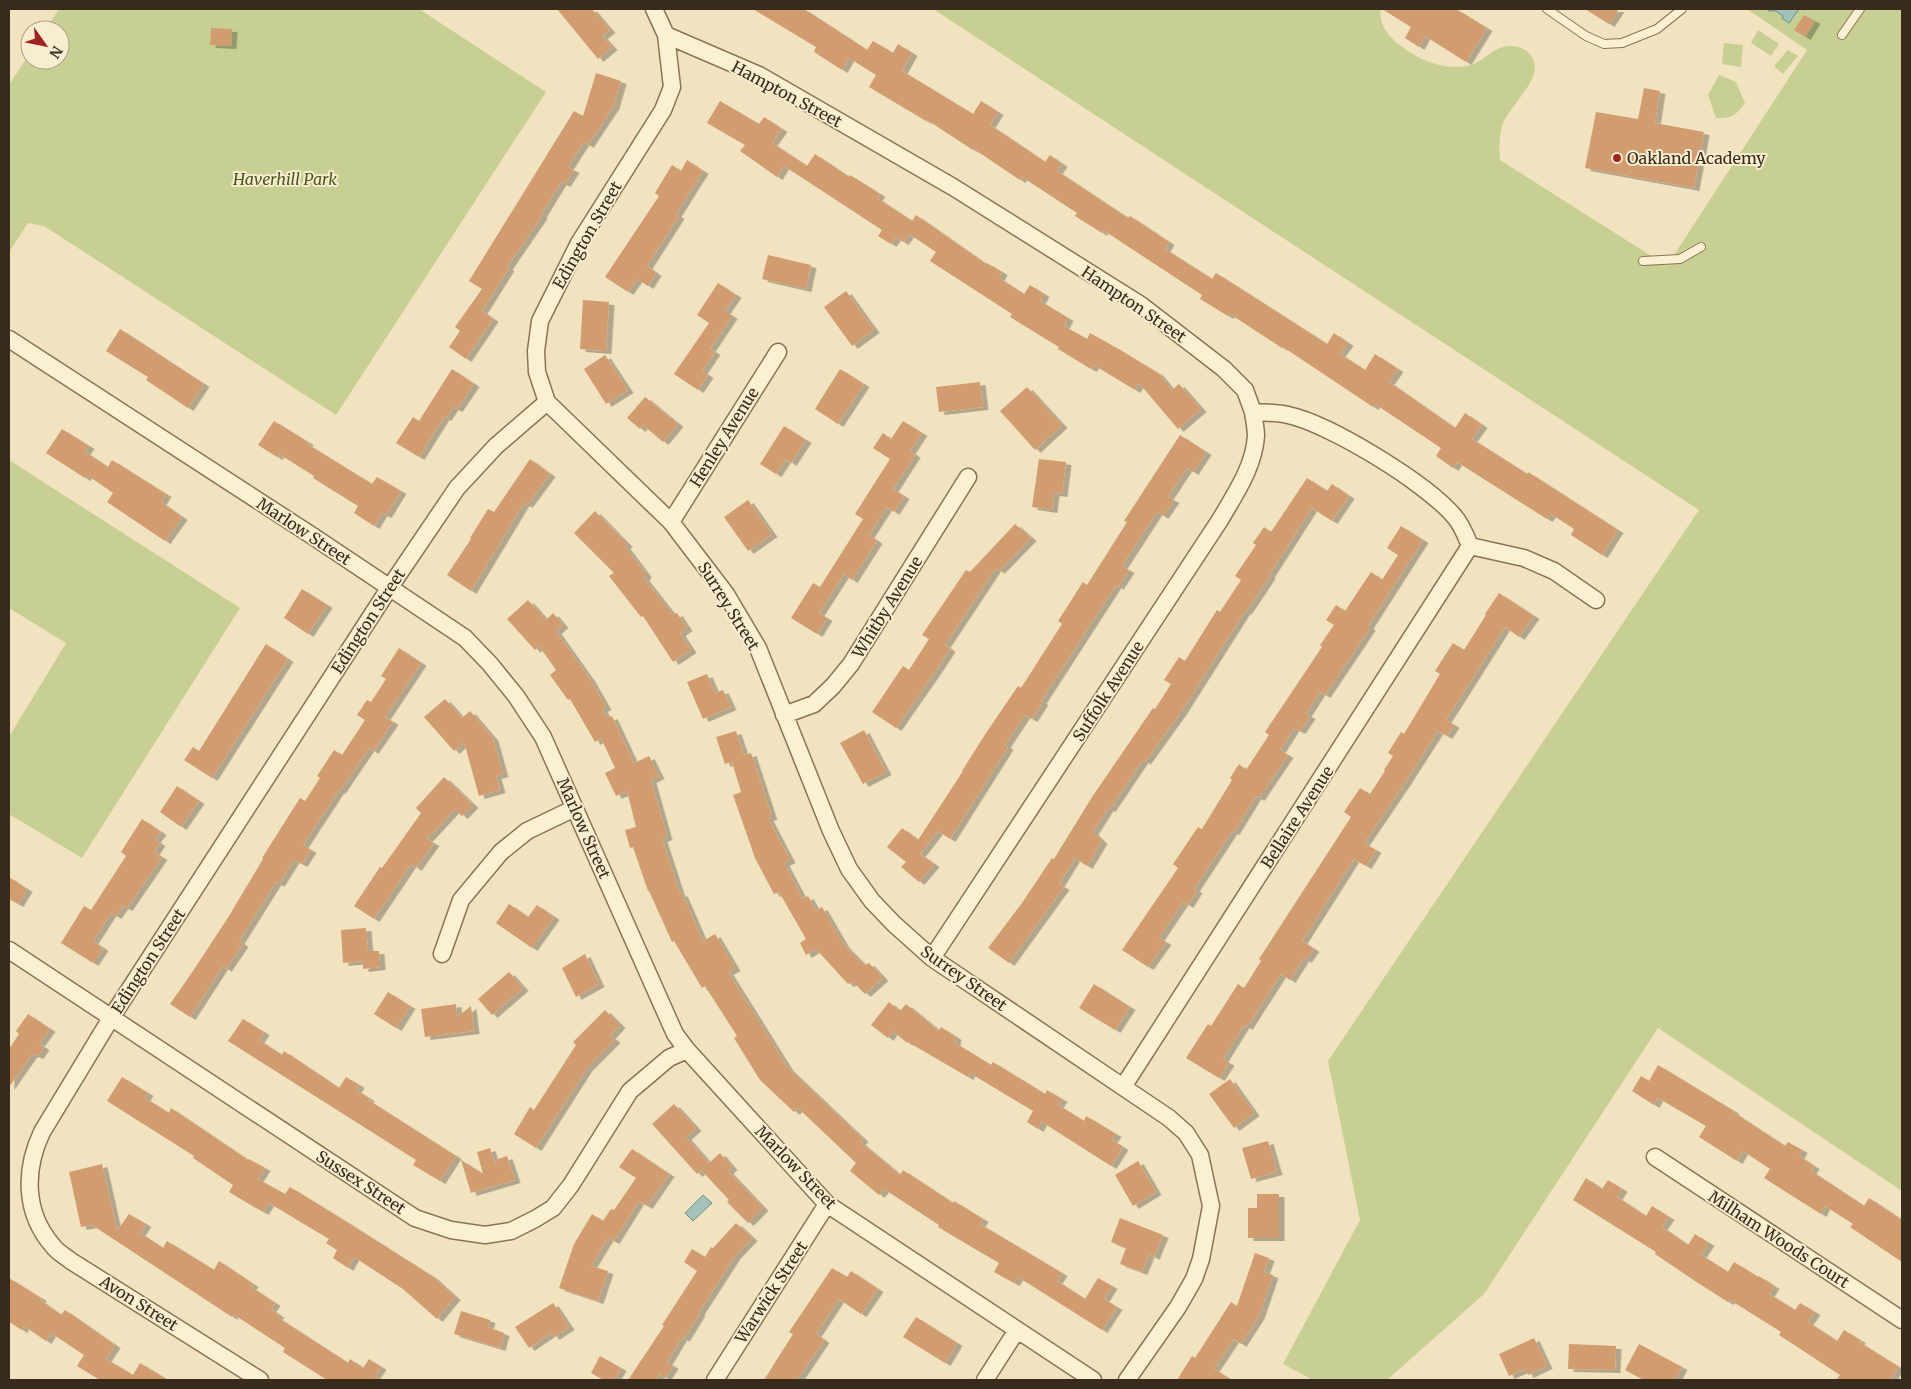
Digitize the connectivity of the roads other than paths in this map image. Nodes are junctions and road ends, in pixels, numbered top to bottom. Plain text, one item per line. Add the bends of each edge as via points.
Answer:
1 (654, 9) edge
2 (1547, 9) edge
3 (1682, 9) edge
4 (1860, 9) edge
5 (666, 35) junction
6 (1842, 35) dead end
7 (1701, 247) dead end
8 (1643, 261) dead end
9 (9, 339) edge
10 (778, 352) dead end
11 (546, 402) junction
12 (1253, 412) junction
13 (968, 477) dead end
14 (671, 522) junction
15 (1470, 546) junction
16 (390, 587) junction
17 (1596, 600) dead end
18 (784, 715) junction
19 (575, 808) junction
20 (9, 950) edge
21 (442, 954) dead end
22 (932, 958) junction
23 (111, 1018) junction
24 (687, 1050) junction
25 (1123, 1088) junction
26 (1655, 1157) dead end
27 (827, 1204) junction
28 (32, 1212) joint
29 (1902, 1320) edge
30 (1016, 1330) junction
31 (260, 1380) edge
32 (714, 1380) edge
33 (985, 1380) edge
34 (1093, 1380) edge
35 (1127, 1380) edge

1 - 5 street
2 - 3 lane via 1586,36 1604,44 1622,43 1657,29
4 - 6 lane
5 - 11 street, Edington Street via 672,87 662,110 578,242 540,321 537,372
5 - 12 street, Hampton Street via 768,80 953,187 1141,305 1224,369 1245,390
7 - 8 lane via 1680,259
9 - 16 street, Marlow Street
10 - 14 street, Henley Avenue
11 - 14 street, Surrey Street
11 - 16 street, Edington Street via 496,446 457,488
12 - 15 street via 1288,415 1322,428 1373,455 1421,486 1454,515
12 - 22 street, Suffolk Avenue via 1256,435 1252,457 1224,513
13 - 18 street, Whitby Avenue via 851,664 814,704
14 - 18 street, Surrey Street via 716,580 748,629
15 - 17 street via 1524,558 1554,571
15 - 25 street, Bellaire Avenue
16 - 19 street, Marlow Street via 465,638 490,664 543,737
16 - 23 street, Edington Street
18 - 22 street, Surrey Street via 849,869 872,901
19 - 21 street via 527,831 501,852 461,900
19 - 24 street, Marlow Street via 676,1034
20 - 23 street, Sussex Street
22 - 25 street, Surrey Street
23 - 24 street, Sussex Street via 415,1218 451,1230 485,1235 511,1231 553,1208 571,1186 630,1091 669,1058
23 - 28 street, Edington Street via 34,1149 28,1178
24 - 27 street, Marlow Street
25 - 35 street, Surrey Street via 1186,1133 1200,1155 1211,1206 1194,1279
26 - 29 street, Milham Woods Court
27 - 30 street, Marlow Street
27 - 32 street, Warwick Street
28 - 31 street, Avon Street via 53,1247 71,1261
30 - 33 street
30 - 34 street, Marlow Street

